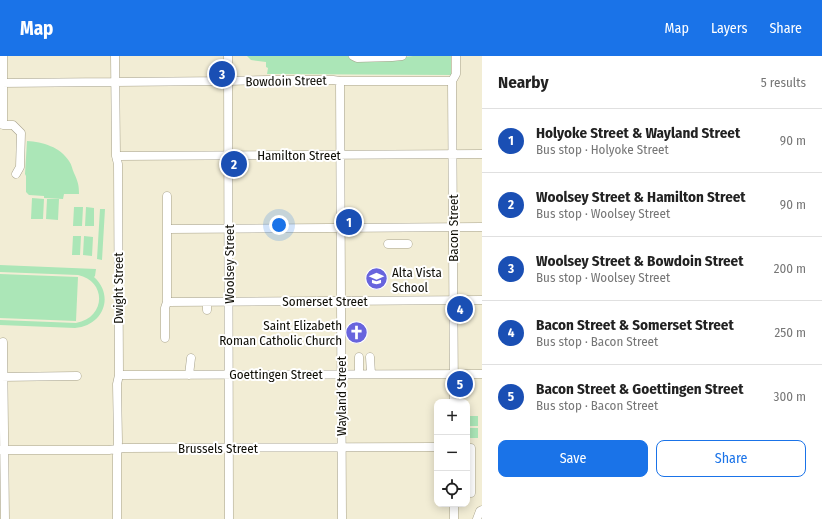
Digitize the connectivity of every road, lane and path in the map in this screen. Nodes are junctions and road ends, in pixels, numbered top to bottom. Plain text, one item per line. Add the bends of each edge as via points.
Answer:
1 (3, 56) edge
2 (115, 56) edge
3 (228, 56) edge
4 (353, 56) edge
5 (402, 56) edge
6 (456, 56) edge
7 (340, 81) junction
8 (452, 81) junction
9 (115, 82) junction
10 (228, 82) junction
11 (2, 83) edge
12 (2, 123) edge
13 (340, 154) junction
14 (453, 154) junction
15 (482, 154) edge
16 (228, 155) junction
17 (116, 156) junction
18 (16, 174) dead end
19 (167, 196) dead end
20 (482, 227) edge
21 (229, 228) junction
22 (341, 228) junction
23 (453, 228) junction
24 (167, 229) junction
25 (388, 244) dead end
26 (408, 244) dead end
27 (454, 300) junction
28 (482, 300) edge
29 (228, 301) junction
30 (341, 301) junction
31 (167, 302) junction
32 (207, 302) junction
33 (207, 310) dead end
34 (165, 338) dead end
35 (3, 342) dead end
36 (359, 357) dead end
37 (370, 357) dead end
38 (191, 358) dead end
39 (342, 374) junction
40 (359, 374) junction
41 (371, 374) junction
42 (454, 374) junction
43 (482, 374) edge
44 (119, 375) junction
45 (189, 375) junction
46 (229, 375) junction
47 (77, 376) dead end
48 (2, 377) edge
49 (454, 399) edge
50 (434, 447) edge
51 (229, 448) junction
52 (342, 448) junction
53 (470, 448) edge
54 (118, 449) junction
55 (2, 450) edge
56 (471, 493) dead end
57 (454, 507) edge
58 (482, 510) edge
59 (5, 519) edge
60 (117, 519) edge
61 (230, 519) edge
62 (342, 519) edge
63 (454, 519) edge
64 (477, 519) edge

1 - 11 street
2 - 9 street, Dwight Street
3 - 10 street, Woolsey Street
4 - 5 street
6 - 8 street, Bacon Street via 456,74
7 - 8 street, Bowdoin Street
7 - 10 street, Bowdoin Street
7 - 13 street, Wayland Street
8 - 14 street, Bacon Street
9 - 10 street, Bowdoin Street
9 - 11 street, Bowdoin Street
9 - 17 street, Dwight Street
10 - 16 street, Woolsey Street
11 - 12 street
12 - 18 street via 13,125 21,133 20,167
13 - 14 street, Hamilton Street
13 - 16 street, Hamilton Street
13 - 22 street, Wayland Street
14 - 15 street, Hamilton Street
14 - 23 street, Bacon Street
16 - 17 street, Hamilton Street
16 - 21 street, Woolsey Street
17 - 44 street, Dwight Street
19 - 24 street
20 - 23 street
21 - 22 street
21 - 24 street
21 - 29 street, Woolsey Street
22 - 23 street
22 - 30 street, Wayland Street
23 - 27 street, Bacon Street
24 - 31 street
25 - 26 street
27 - 28 street, Somerset Street
27 - 30 street, Somerset Street
27 - 42 street, Bacon Street
29 - 30 street, Somerset Street
29 - 32 street, Somerset Street
29 - 46 street, Woolsey Street
30 - 39 street, Wayland Street
31 - 32 street, Somerset Street
31 - 34 street
32 - 33 street
35 - 48 street
36 - 40 street
37 - 41 street
38 - 45 street
39 - 40 street, Goettingen Street
39 - 46 street, Goettingen Street
39 - 52 street, Wayland Street
40 - 41 street, Goettingen Street
41 - 42 street, Goettingen Street
42 - 43 street, Goettingen Street
42 - 49 street, Bacon Street
44 - 45 street, Goettingen Street
44 - 54 street, Dwight Street
45 - 46 street, Goettingen Street
46 - 51 street, Woolsey Street
47 - 48 street
48 - 55 street
50 - 52 street, Brussels Street
51 - 52 street, Brussels Street
51 - 54 street, Brussels Street
51 - 61 street, Woolsey Street
52 - 62 street, Wayland Street
53 - 56 street
54 - 55 street, Brussels Street
54 - 60 street, Dwight Street
55 - 59 street
57 - 63 street
58 - 64 street

